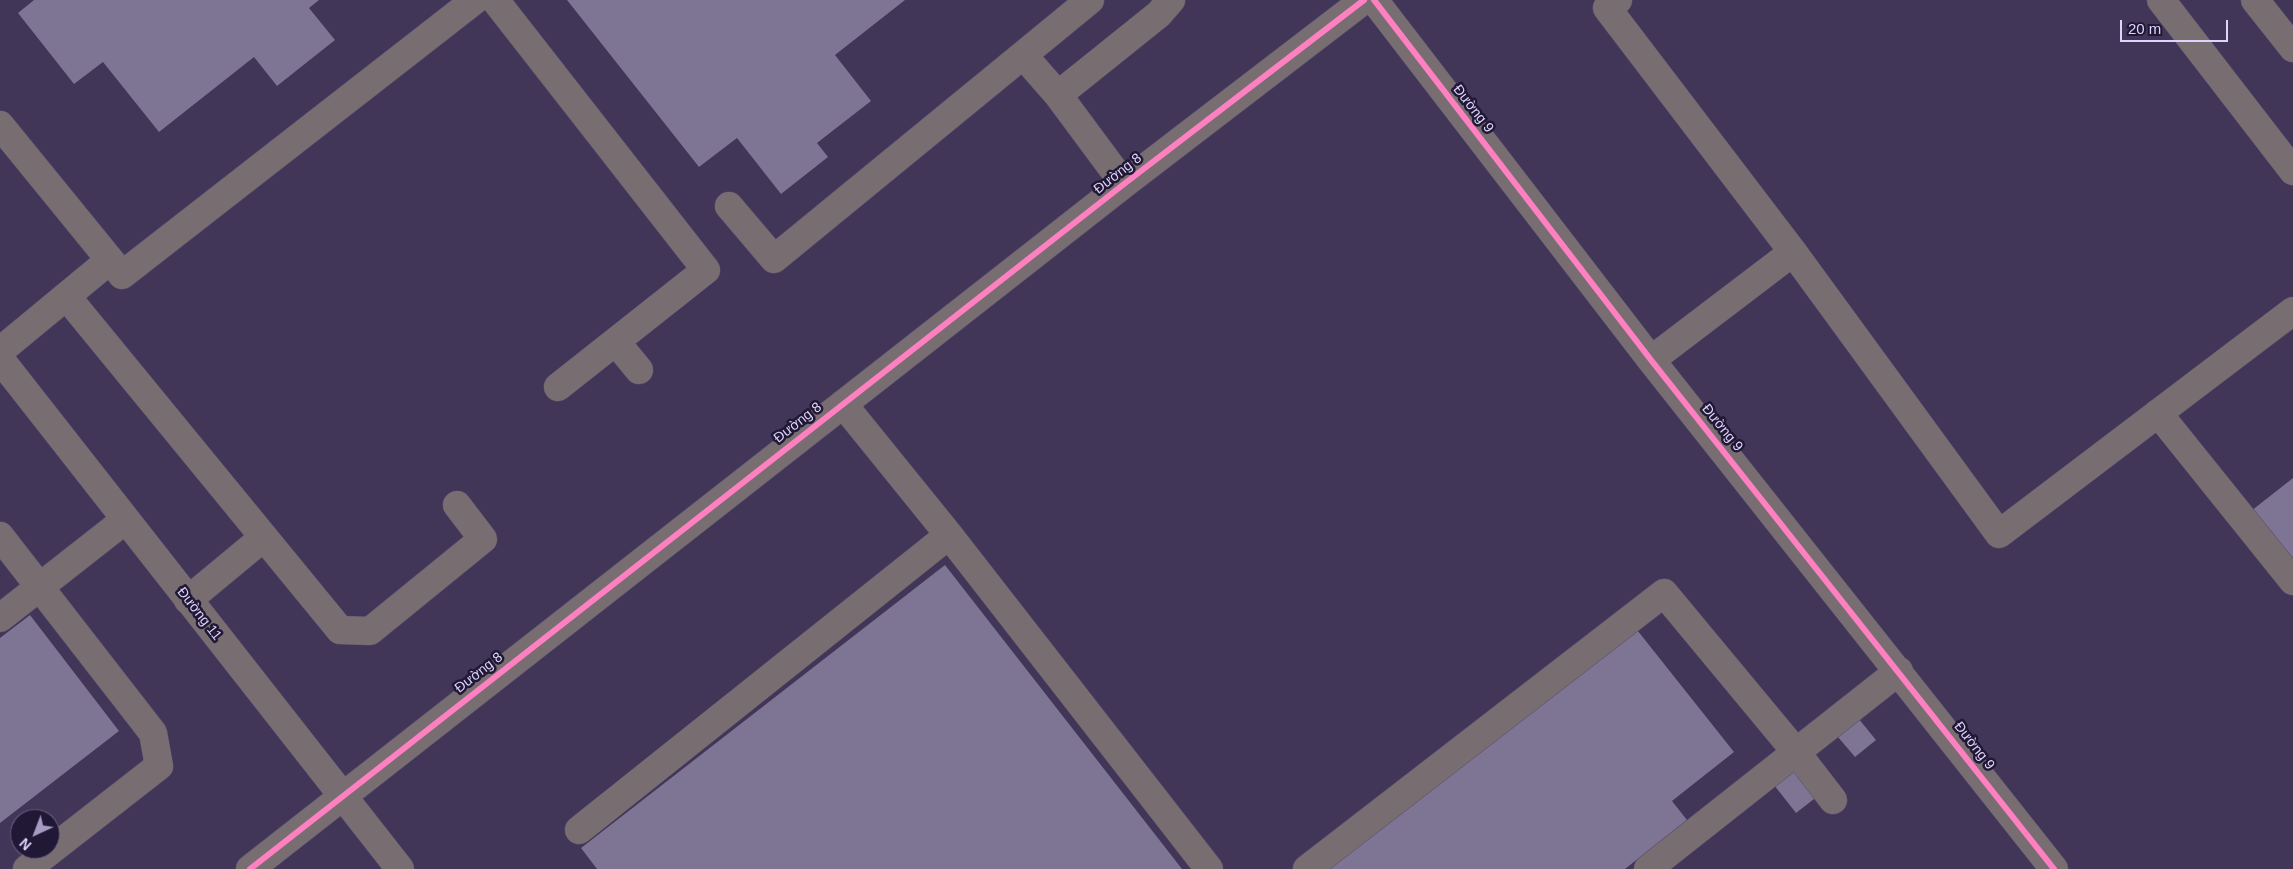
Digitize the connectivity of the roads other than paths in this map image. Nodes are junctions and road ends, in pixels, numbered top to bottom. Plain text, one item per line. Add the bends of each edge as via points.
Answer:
1 (475, 0) edge
2 (495, 0) edge
3 (1090, 0) edge
4 (1171, 0) edge
5 (1364, 0) edge
6 (1374, 0) edge
7 (1618, 0) edge
8 (2161, 0) edge
9 (2255, 0) edge
10 (2293, 48) edge
11 (1024, 55) junction
12 (1058, 95) junction
13 (0, 125) edge
14 (2293, 171) edge
15 (1124, 184) junction
16 (729, 206) dead end
17 (1793, 252) junction
18 (110, 260) junction
19 (67, 297) junction
20 (2293, 311) edge
21 (616, 342) junction
22 (0, 351) edge
23 (0, 359) edge
24 (1652, 360) junction
25 (639, 370) dead end
26 (558, 387) dead end
27 (843, 404) junction
28 (2158, 413) junction
29 (457, 505) dead end
30 (125, 520) junction
31 (949, 534) junction
32 (0, 536) edge
33 (264, 537) junction
34 (2293, 581) edge
35 (39, 588) junction
36 (188, 600) junction
37 (0, 618) edge
38 (1900, 671) junction
39 (1796, 752) junction
40 (342, 796) junction
41 (1832, 800) dead end
42 (579, 830) dead end
43 (27, 869) edge
44 (250, 869) edge
45 (400, 869) edge
46 (1208, 869) edge
47 (1307, 869) edge
48 (1648, 869) edge
49 (2054, 869) edge

1 - 18 street via 122,275
2 - 21 street via 706,270
3 - 11 street
4 - 12 street via 1159,14
5 - 15 street, Đường 8
6 - 24 street, Đường 9
7 - 17 street via 1608,8
8 - 14 street
9 - 10 street
11 - 12 street
11 - 16 street via 774,259
12 - 15 street
13 - 18 street
15 - 27 street, Đường 8
17 - 24 street
17 - 28 street via 1999,534
18 - 19 street
19 - 22 street
19 - 33 street
20 - 28 street
21 - 25 street
21 - 26 street
23 - 30 street, Đường 11
24 - 38 street, Đường 9
27 - 31 street
27 - 40 street, Đường 8
28 - 34 street
29 - 33 street via 482,539 370,631 340,630
30 - 35 street
30 - 36 street, Đường 11
31 - 42 street
31 - 46 street
32 - 35 street
33 - 36 street
35 - 37 street
35 - 43 street via 152,733 159,766
36 - 40 street, Đường 11
38 - 39 street
38 - 49 street, Đường 9
39 - 41 street
39 - 47 street via 1664,593
39 - 48 street
40 - 44 street, Đường 8
40 - 45 street, Đường 11

